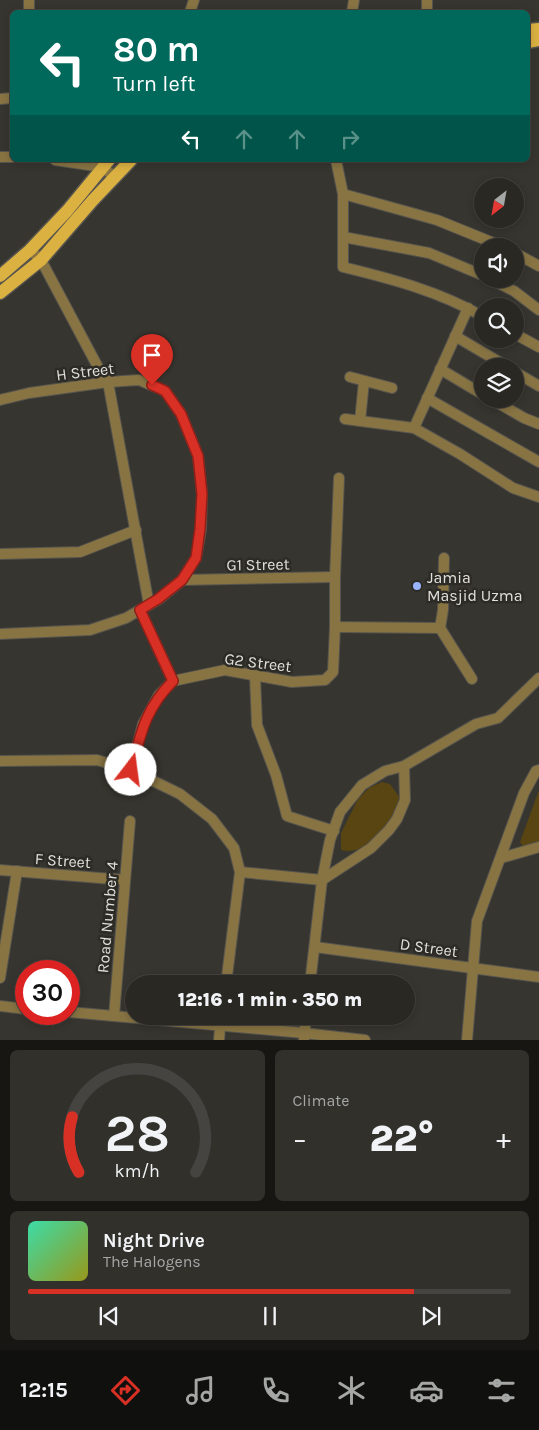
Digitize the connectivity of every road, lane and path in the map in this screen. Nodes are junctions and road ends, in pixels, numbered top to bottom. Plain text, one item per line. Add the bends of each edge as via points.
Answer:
1 (80, 162) edge
2 (129, 162) edge
3 (336, 162) edge
4 (105, 164) edge
5 (115, 178) junction
6 (343, 194) junction
7 (343, 237) junction
8 (481, 238) edge
9 (30, 250) junction
10 (524, 258) edge
11 (41, 260) junction
12 (539, 266) edge
13 (474, 272) edge
14 (0, 276) edge
15 (508, 288) edge
16 (0, 293) edge
17 (468, 308) junction
18 (539, 310) edge
19 (474, 311) edge
20 (455, 336) junction
21 (524, 339) edge
22 (539, 348) edge
23 (492, 358) edge
24 (440, 369) junction
25 (350, 377) dead end
26 (524, 377) edge
27 (364, 381) junction
28 (108, 382) junction
29 (539, 386) edge
30 (392, 388) dead end
31 (474, 389) edge
32 (427, 398) junction
33 (0, 400) edge
34 (507, 408) edge
35 (345, 419) dead end
36 (360, 421) junction
37 (539, 424) edge
38 (414, 428) junction
39 (539, 462) edge
40 (339, 478) dead end
41 (539, 497) edge
42 (136, 530) junction
43 (0, 554) edge
44 (444, 558) dead end
45 (335, 577) junction
46 (182, 580) junction
47 (145, 607) junction
48 (335, 628) junction
49 (440, 628) junction
50 (0, 634) edge
51 (255, 676) junction
52 (539, 678) edge
53 (472, 679) dead end
54 (173, 681) junction
55 (0, 761) edge
56 (404, 766) junction
57 (131, 770) junction
58 (539, 770) edge
59 (130, 821) dead end
60 (334, 831) junction
61 (539, 848) edge
62 (501, 858) junction
63 (0, 870) edge
64 (17, 871) junction
65 (240, 872) junction
66 (124, 880) junction
67 (322, 880) junction
68 (315, 947) junction
69 (474, 968) junction
70 (227, 975) edge
71 (311, 975) edge
72 (539, 977) edge
73 (0, 978) edge
74 (0, 1006) edge
75 (15, 1007) edge
76 (80, 1013) edge
77 (114, 1016) junction
78 (125, 1017) edge
79 (221, 1025) edge
80 (243, 1025) edge
81 (304, 1036) edge
82 (219, 1040) edge
83 (365, 1040) edge
84 (467, 1040) edge

1 - 4 street
2 - 5 main road
3 - 6 street
4 - 5 street
4 - 9 main road
5 - 11 main road
6 - 7 street
6 - 8 street via 437,220
7 - 13 street via 429,253
7 - 17 street via 343,267 404,282
9 - 11 street
9 - 14 main road
10 - 12 street
11 - 16 main road
11 - 28 street
15 - 18 street
17 - 19 street
17 - 20 street
20 - 23 street
20 - 24 street
21 - 22 street
24 - 31 street
24 - 32 street
25 - 27 street
26 - 29 street
27 - 30 street
27 - 36 street
28 - 33 street, H Street
28 - 42 street
28 - 46 street, H Street via 139,380 165,391 181,414 198,456 202,494 200,529 196,558
32 - 38 street
32 - 39 street
34 - 37 street
35 - 36 street
36 - 38 street
38 - 41 street via 514,488
40 - 45 street, G2 Street
42 - 43 street via 80,552
42 - 47 street
44 - 49 street
45 - 46 street, G1 Street
45 - 48 street, G2 Street
46 - 47 street, H Street
47 - 50 street, H Street via 126,618 90,630
47 - 54 street
48 - 49 street
48 - 51 street, G2 Street via 333,672 325,680 292,682
49 - 53 street
51 - 54 street, G2 Street via 225,670
51 - 60 street via 257,726 276,775 287,816
52 - 56 street via 498,718 476,724
54 - 57 street via 159,695 143,724
55 - 57 street via 97,760
56 - 60 street via 385,771 362,785 340,812
56 - 67 street via 405,800 397,819 371,848
57 - 65 street via 180,794 212,819 234,848
58 - 62 street via 524,793
59 - 66 street, Road Number 4
60 - 67 street
61 - 62 street
62 - 69 street via 477,921
63 - 64 street, F Street
64 - 66 street, F Street
64 - 73 street
65 - 67 street
65 - 70 street
66 - 77 street, Road Number 4
67 - 68 street
68 - 69 street, D Street
68 - 71 street
69 - 72 street, D Street
69 - 84 street
74 - 75 street
76 - 77 street
77 - 78 street
79 - 82 street
80 - 81 street
81 - 83 street

